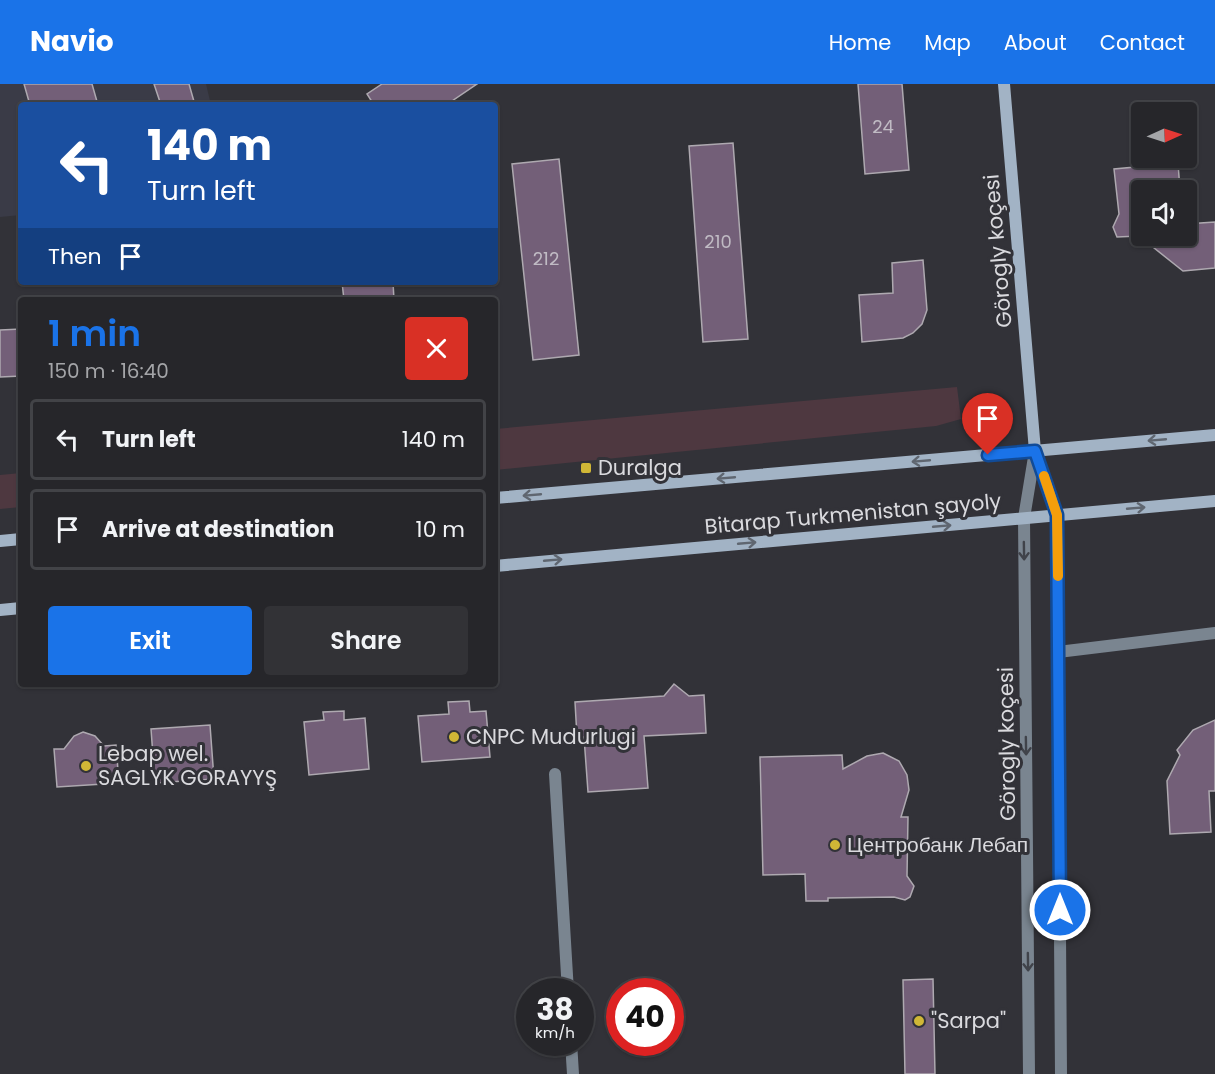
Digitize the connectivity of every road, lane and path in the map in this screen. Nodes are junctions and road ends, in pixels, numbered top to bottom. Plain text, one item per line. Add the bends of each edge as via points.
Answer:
1 (1004, 84) edge
2 (1215, 435) edge
3 (1035, 451) junction
4 (498, 498) edge
5 (1215, 501) edge
6 (1057, 515) junction
7 (1024, 518) junction
8 (18, 539) edge
9 (0, 541) edge
10 (498, 566) edge
11 (18, 608) edge
12 (0, 610) edge
13 (1215, 633) edge
14 (1058, 652) junction
15 (555, 774) dead end
16 (567, 978) edge
17 (572, 1056) edge
18 (573, 1074) edge
19 (1029, 1074) edge
20 (1061, 1074) edge

1 - 3 main road, Görogly koçesi
2 -> 3 main road
3 -> 4 main road
3 - 6 main road, Görogly koçesi
3 - 7 street, Görogly koçesi
6 -> 5 main road, Bitarap Turkmenistan şayoly
6 - 7 main road, Bitarap Turkmenistan şayoly
6 - 14 street, Görogly koçesi
10 -> 7 main road, Bitarap Turkmenistan şayoly
7 -> 19 street, Görogly koçesi
8 - 9 main road
11 - 12 main road
13 - 14 street
14 - 20 street, Görogly koçesi
15 - 16 street
17 - 18 street

